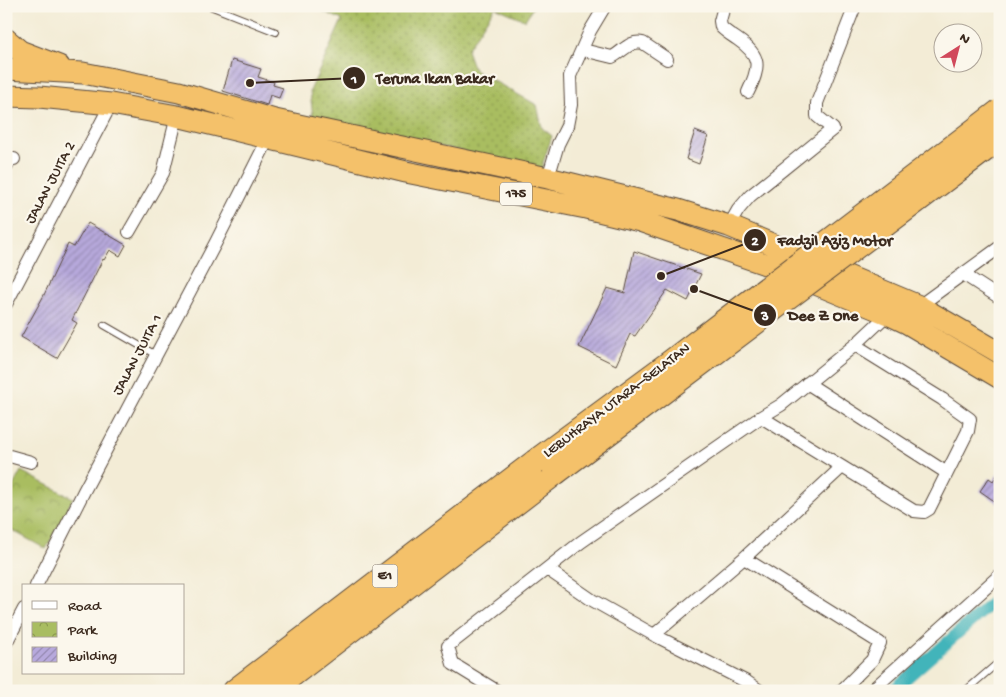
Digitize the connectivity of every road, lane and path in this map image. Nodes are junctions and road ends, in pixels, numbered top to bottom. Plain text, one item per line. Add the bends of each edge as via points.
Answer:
1 (210, 6) edge
2 (605, 6) edge
3 (721, 6) edge
4 (855, 6) edge
5 (276, 32) dead end
6 (6, 39) edge
7 (583, 50) junction
8 (668, 59) dead end
9 (6, 69) edge
10 (83, 73) junction
11 (748, 92) dead end
12 (6, 96) edge
13 (111, 104) junction
14 (1000, 111) edge
15 (176, 116) junction
16 (1000, 138) edge
17 (268, 139) junction
18 (10, 159) edge
19 (6, 174) edge
20 (548, 178) junction
21 (729, 226) junction
22 (129, 232) dead end
23 (1000, 248) edge
24 (963, 274) junction
25 (1000, 298) edge
26 (7, 300) edge
27 (919, 306) junction
28 (888, 314) junction
29 (104, 325) dead end
30 (855, 345) junction
31 (1000, 353) edge
32 (156, 355) junction
33 (1000, 378) edge
34 (807, 383) junction
35 (761, 417) junction
36 (6, 455) edge
37 (31, 462) dead end
38 (545, 467) junction
39 (842, 467) junction
40 (947, 473) junction
41 (744, 558) junction
42 (547, 569) junction
43 (1000, 575) edge
44 (37, 584) edge
45 (22, 613) edge
46 (654, 635) junction
47 (6, 643) edge
48 (998, 664) edge
49 (235, 691) edge
50 (271, 691) edge
51 (497, 691) edge
52 (760, 691) edge
53 (841, 691) edge
54 (871, 691) edge
55 (965, 691) edge

1 - 5 lane
2 - 7 street
3 - 11 street via 721,27 752,52 756,62 756,76
4 - 21 street via 817,103 817,116 834,130 750,196
6 - 10 highway via 20,51
7 - 8 street via 612,58 629,44 639,42
7 - 20 street via 570,76 571,105 567,126
9 - 10 highway, 175
10 - 20 highway, 175 via 179,92 274,120
12 - 13 highway, 175
13 - 15 highway, 175
13 - 26 street, JALAN JUITA 2
14 - 38 highway, LEBUHRAYA UTARA–SELATAN / E1, bridge via 671,362
15 - 17 highway, 175
15 - 22 street via 163,173
16 - 38 highway, LEBUHRAYA UTARA–SELATAN / E1, bridge
17 - 28 highway, 175 via 406,172 640,221 777,268
17 - 32 street, JALAN JUITA 1
18 - 19 lane
20 - 21 highway, 175
21 - 27 highway, 175
23 - 24 street
24 - 25 street
24 - 27 street
27 - 31 highway, 175
28 - 30 street
28 - 33 highway, 175
29 - 32 lane
30 - 34 street
30 - 40 street via 970,419 968,431
32 - 44 street, JALAN JUITA 1
34 - 35 street
34 - 40 street
35 - 39 street
35 - 42 street
36 - 37 street
38 - 49 highway, LEBUHRAYA UTARA–SELATAN / E1
38 - 50 highway, LEBUHRAYA UTARA–SELATAN / E1
39 - 40 street via 914,510 924,512 929,509
39 - 41 street
41 - 46 street
41 - 53 street via 880,643 872,660
42 - 46 street via 592,600
42 - 51 street via 448,646 453,664
43 - 54 street
45 - 47 street
46 - 52 street
48 - 55 lane

